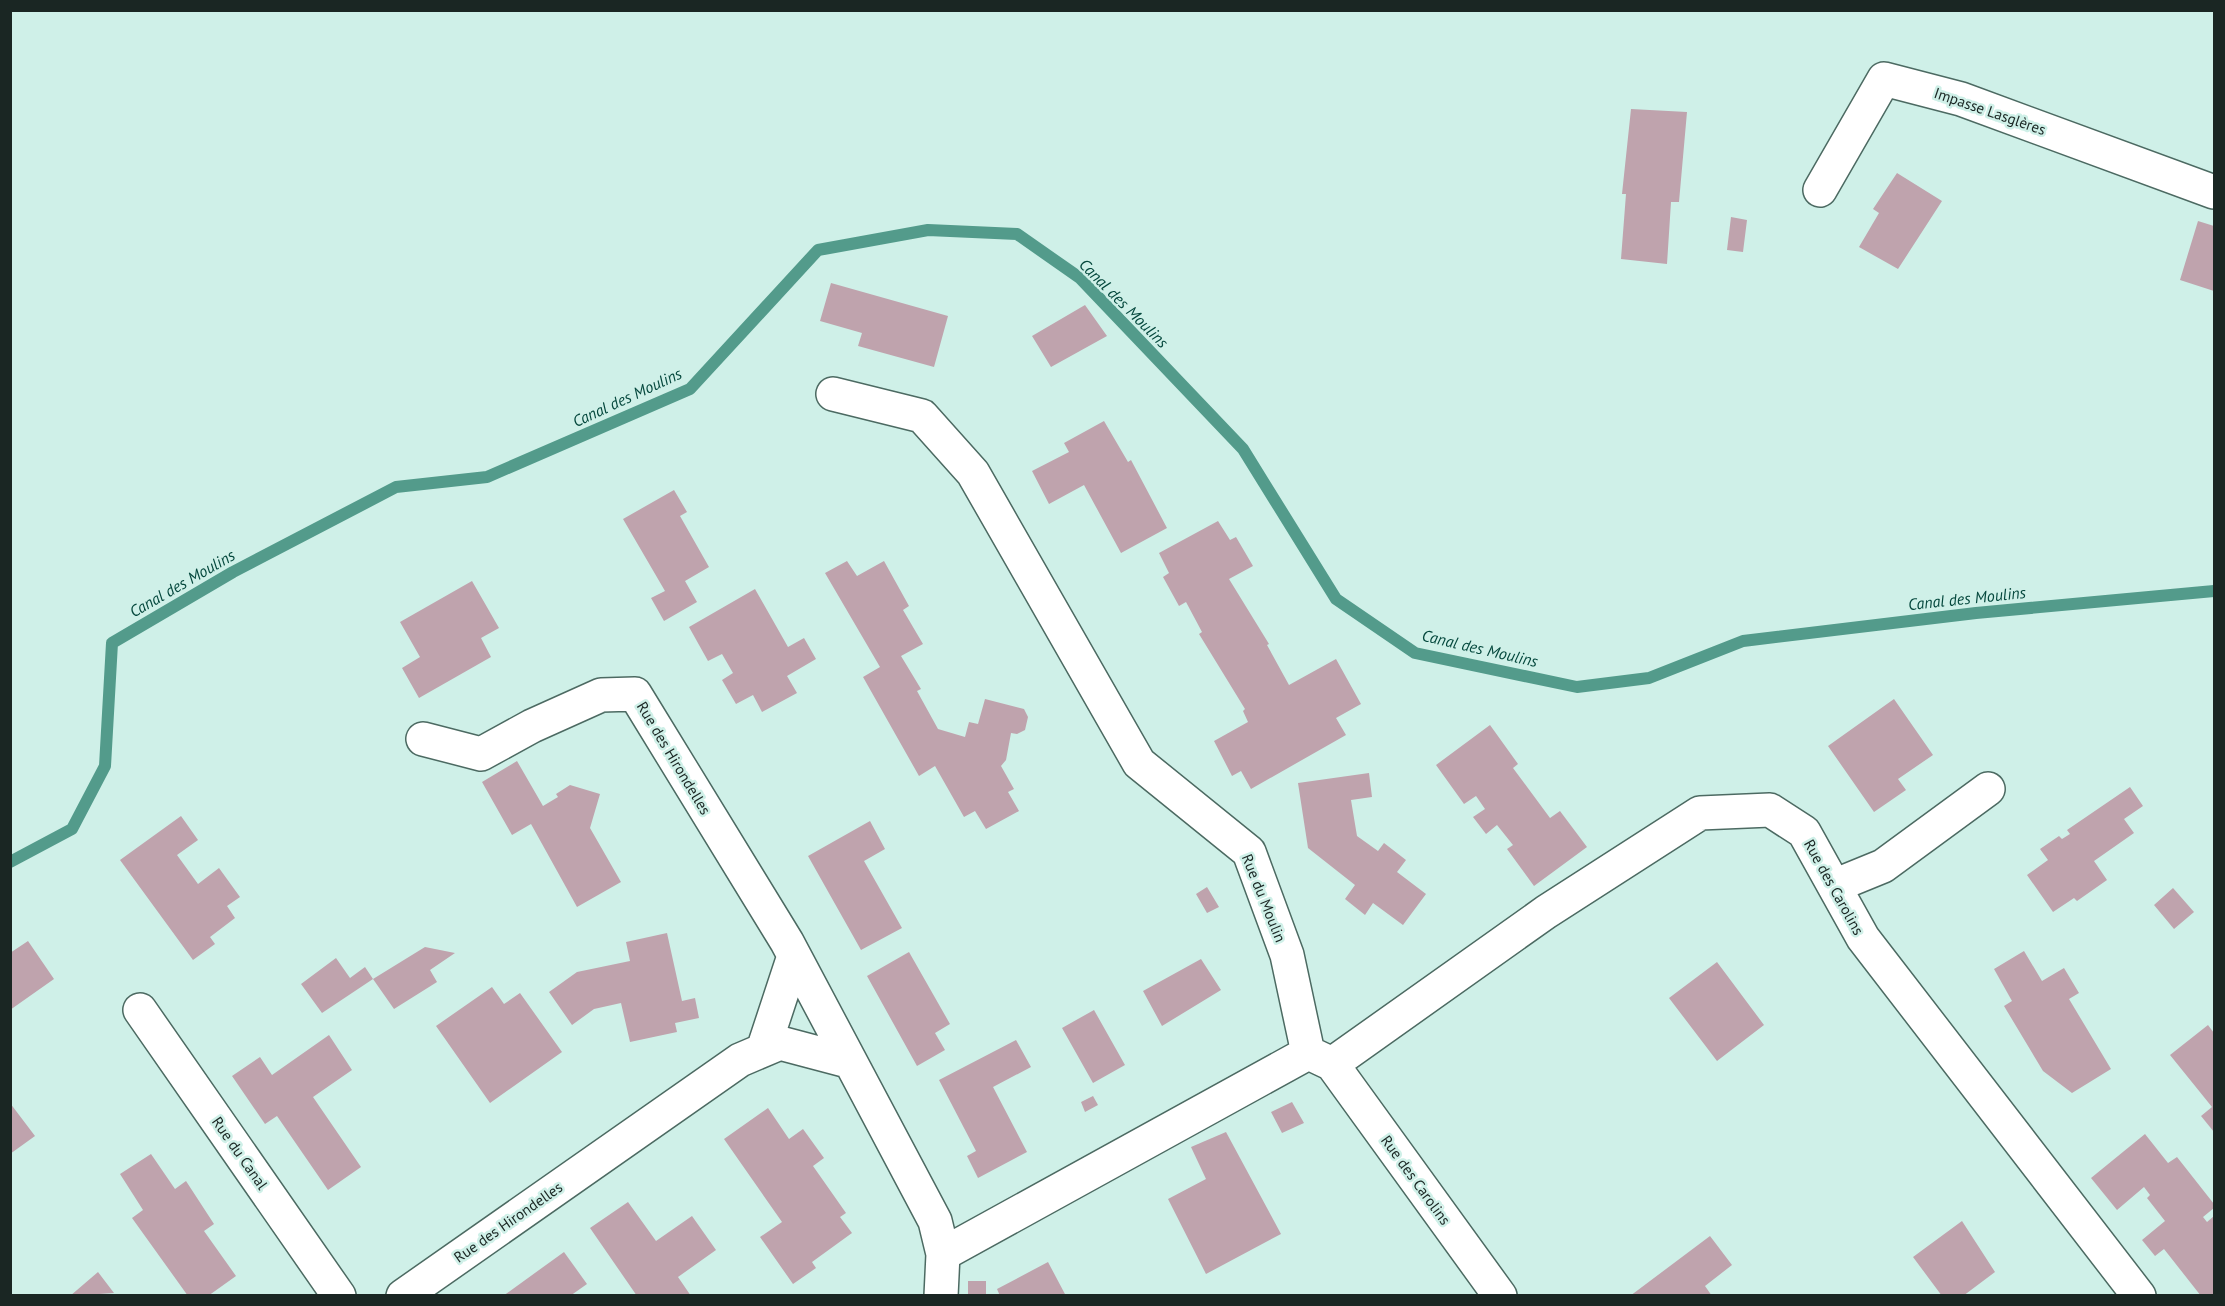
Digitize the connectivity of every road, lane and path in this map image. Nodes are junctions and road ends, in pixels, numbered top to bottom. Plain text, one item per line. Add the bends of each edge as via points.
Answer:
1 (1820, 190) dead end
2 (2214, 192) edge
3 (833, 394) dead end
4 (423, 739) dead end
5 (1988, 789) dead end
6 (1834, 886) junction
7 (794, 956) junction
8 (140, 1011) dead end
9 (763, 1050) junction
10 (1320, 1058) junction
11 (848, 1062) junction
12 (943, 1254) junction
13 (339, 1296) edge
14 (403, 1296) edge
15 (940, 1296) edge
16 (1500, 1296) edge
17 (2139, 1296) edge

1 - 2 street, Impasse Lasglères via 1884,79 1961,99
3 - 10 street, Rue du Moulin via 922,416 973,473 1139,763 1249,852
4 - 7 street, Rue des Hirondelles via 482,754 601,695 635,694
5 - 6 street via 1883,866
6 - 10 street, Rue des Carolins via 1804,832 1770,810 1700,813
6 - 17 street, Rue des Carolins via 1863,938
7 - 9 street
7 - 11 street, Rue des Hirondelles
8 - 13 street, Rue du Canal
9 - 11 street, Rue des Hirondelles via 780,1043
9 - 14 street, Rue des Hirondelles via 730,1067
10 - 12 street
10 - 16 street, Rue des Carolins
11 - 12 street, Rue des Hirondelles via 935,1221
12 - 15 street

